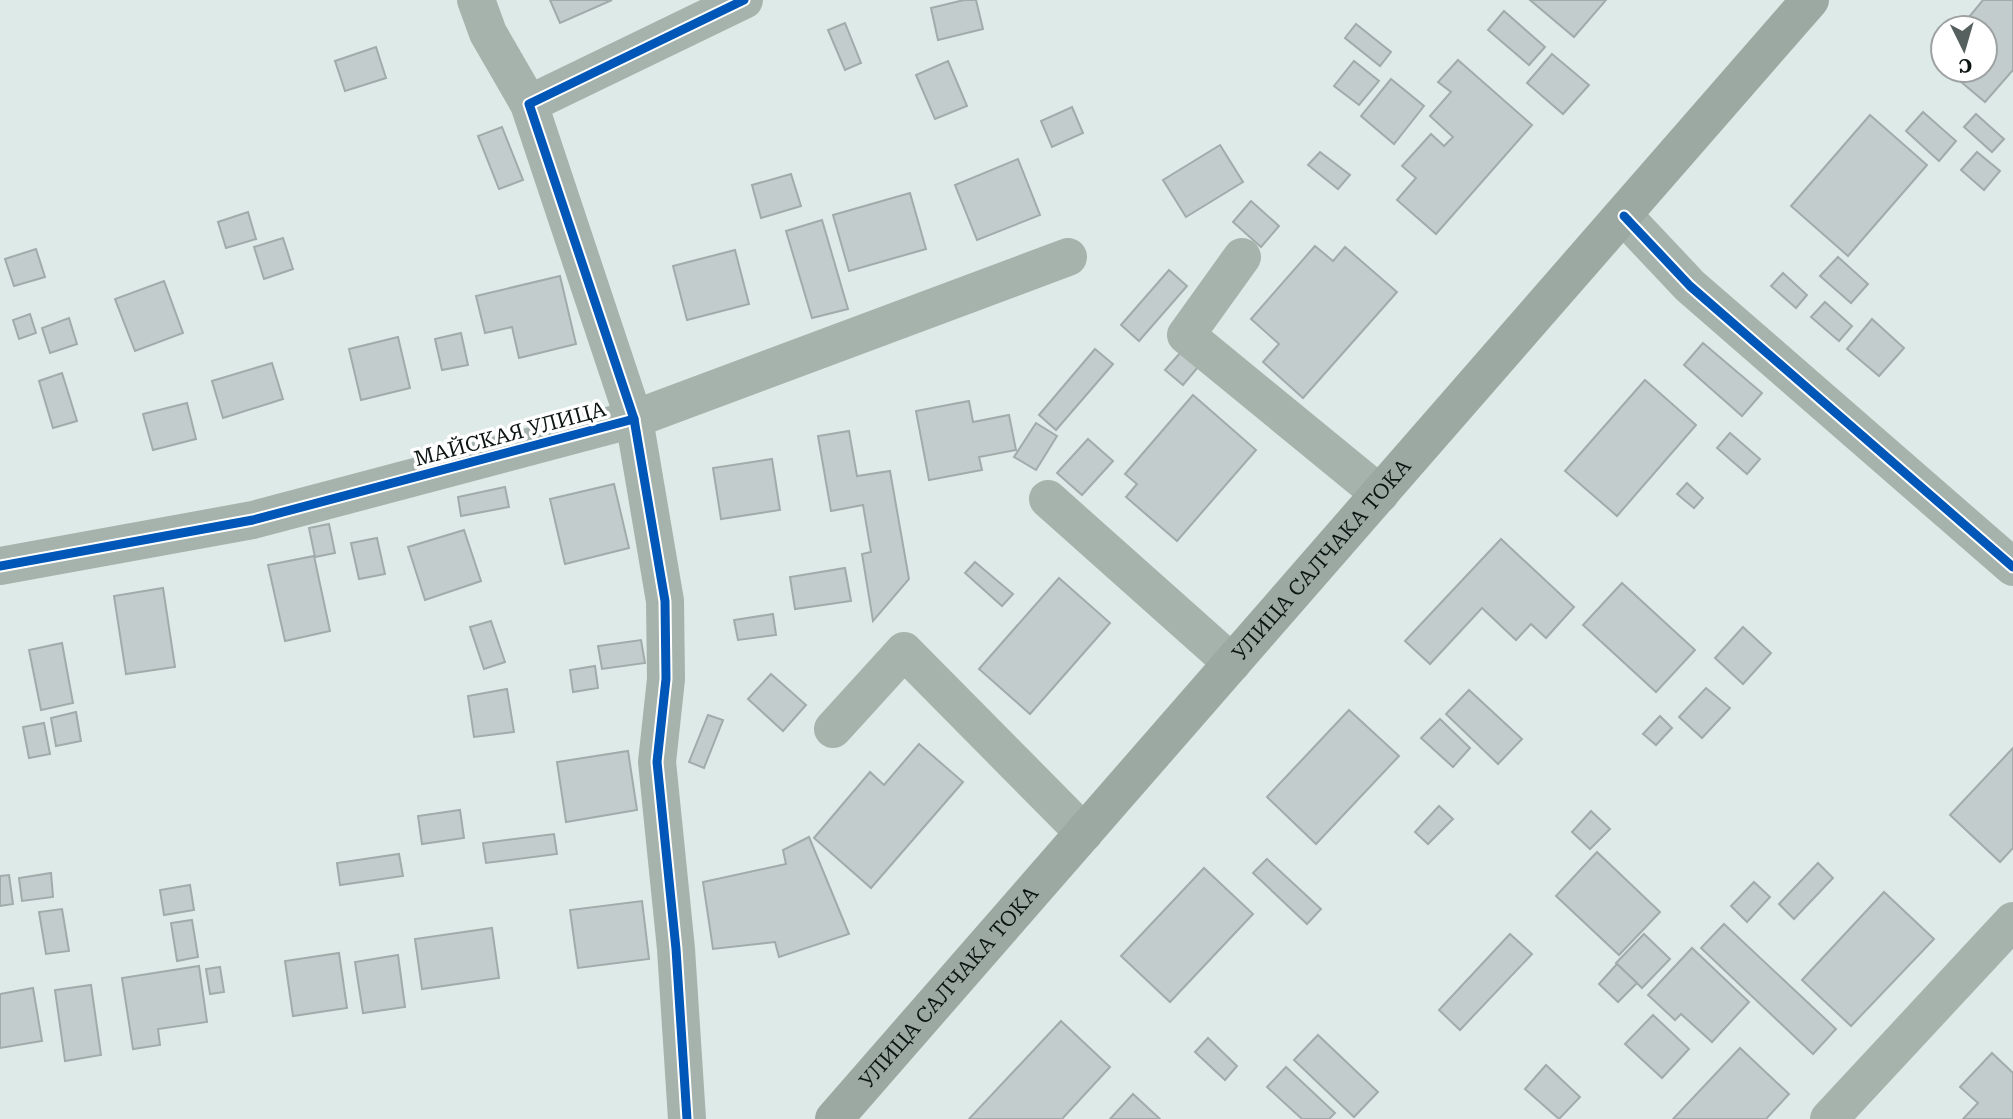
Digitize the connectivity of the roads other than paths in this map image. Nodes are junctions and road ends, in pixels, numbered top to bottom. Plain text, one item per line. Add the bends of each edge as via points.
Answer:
1 (477, 0) edge
2 (744, 0) edge
3 (1810, 0) edge
4 (528, 104) junction
5 (1624, 216) junction
6 (1068, 257) dead end
7 (1242, 257) dead end
8 (634, 419) junction
9 (1380, 494) junction
10 (1048, 499) dead end
11 (0, 566) edge
12 (2013, 567) edge
13 (1232, 663) junction
14 (833, 729) dead end
15 (1084, 833) junction
16 (2013, 921) edge
17 (687, 1119) edge
18 (834, 1119) edge
19 (1829, 1119) edge

1 - 4 street, МАЙСКАЯ УЛИЦА via 488,33
2 - 4 street
3 - 5 main road, УЛИЦА САЛЧАКА ТОКА
4 - 8 street, МАЙСКАЯ УЛИЦА
5 - 9 main road, УЛИЦА САЛЧАКА ТОКА
5 - 12 street via 1690,286
6 - 8 street
7 - 9 street via 1186,335
8 - 11 street, МАЙСКАЯ УЛИЦА via 253,520
8 - 17 street via 665,601 666,679 657,762
9 - 13 main road, УЛИЦА САЛЧАКА ТОКА
10 - 13 street
13 - 15 main road, УЛИЦА САЛЧАКА ТОКА
14 - 15 street via 904,651
15 - 18 main road, УЛИЦА САЛЧАКА ТОКА
16 - 19 street

